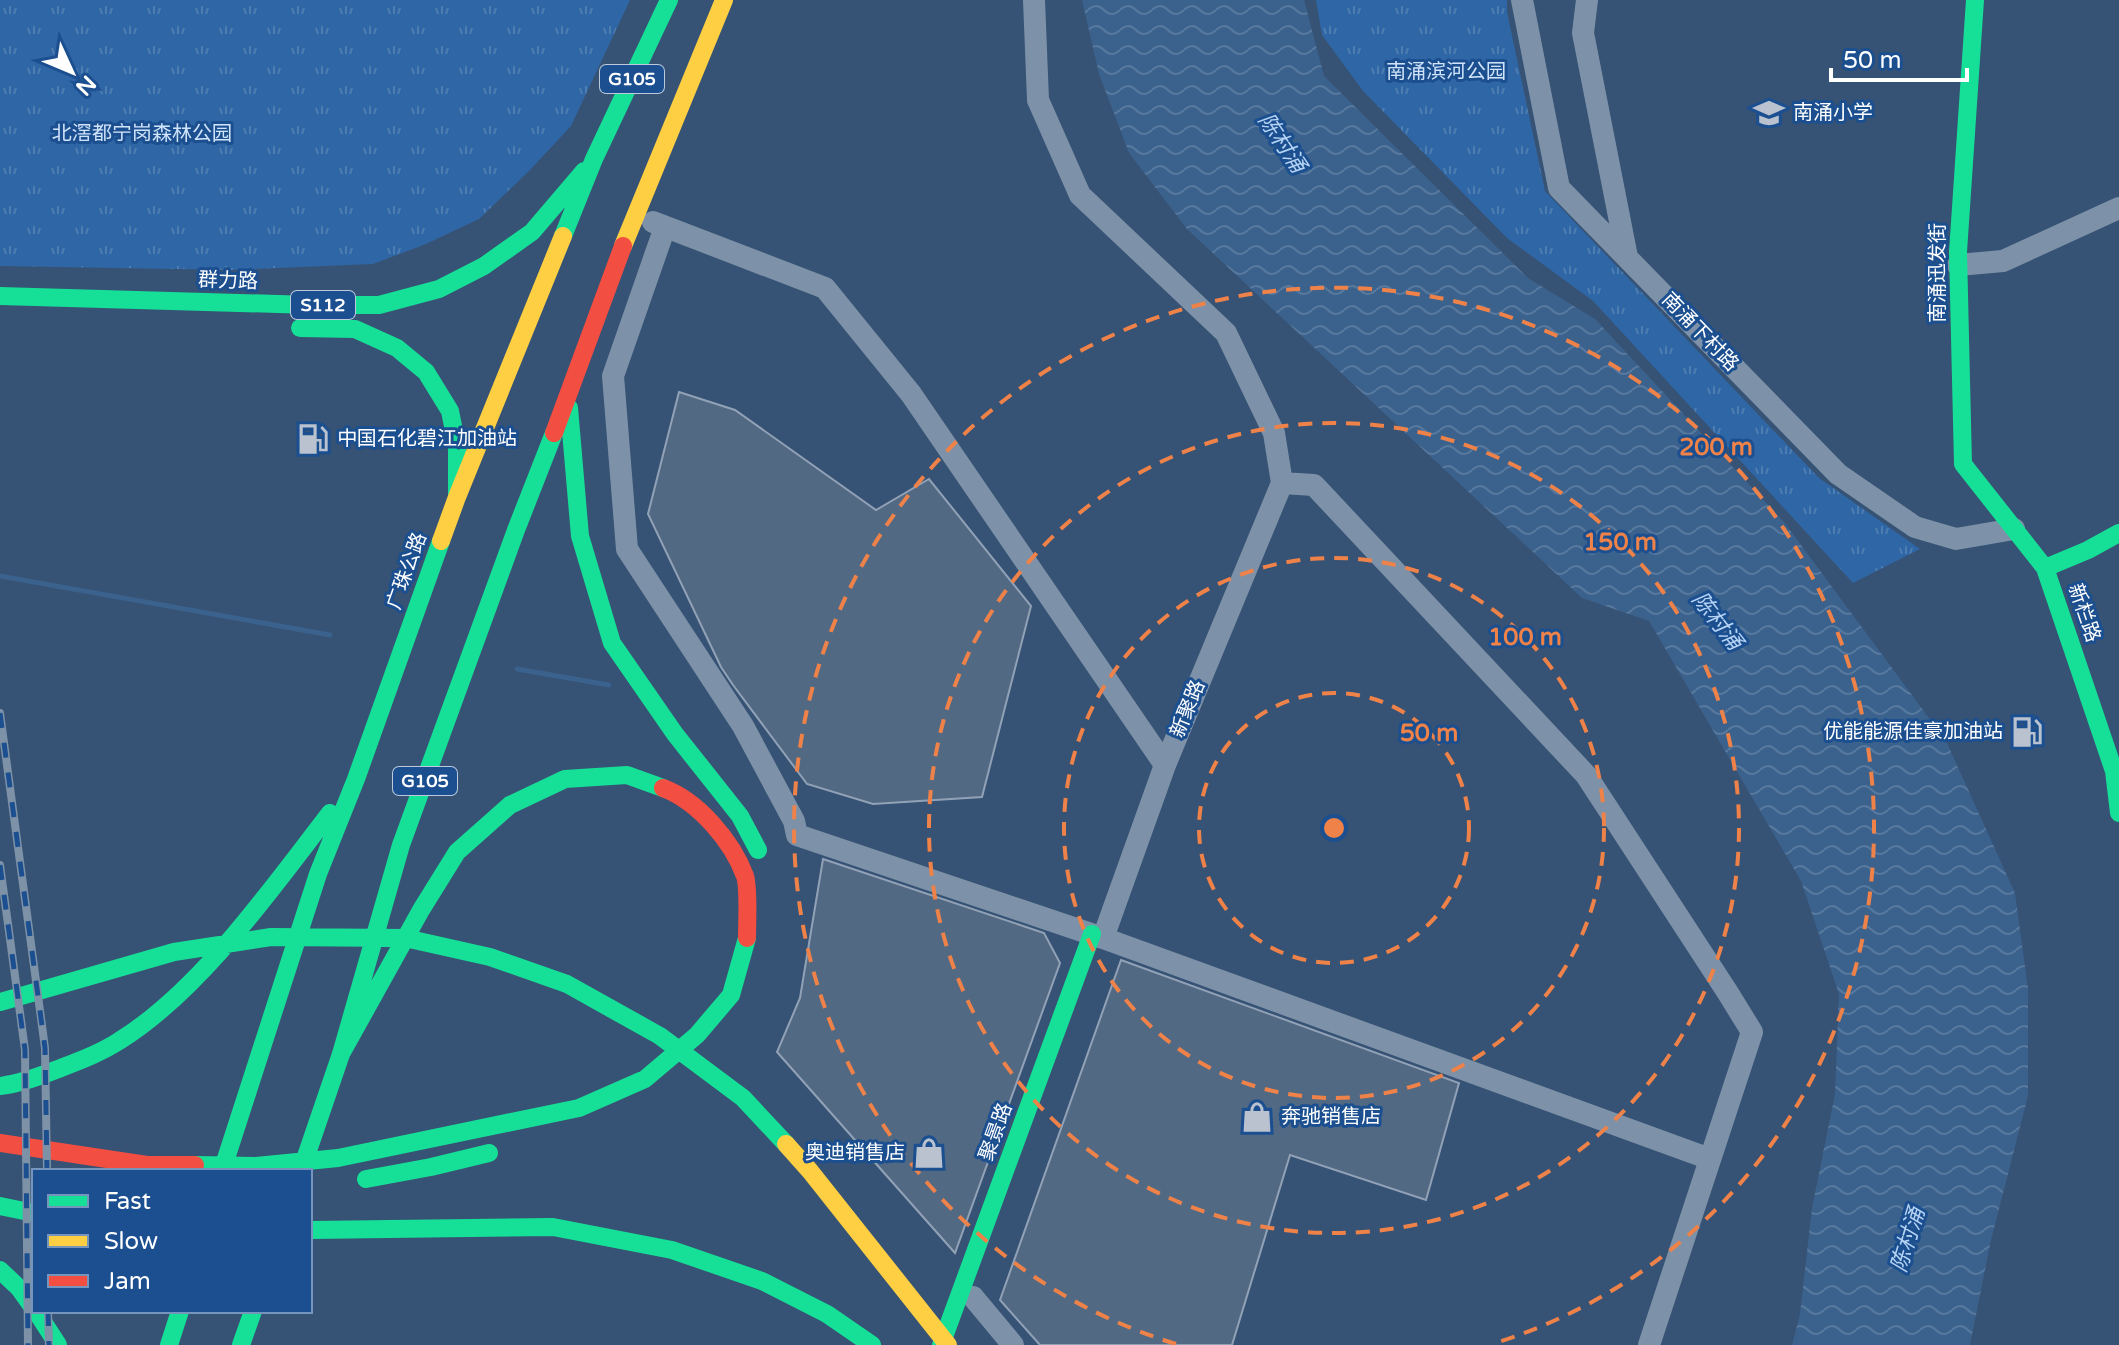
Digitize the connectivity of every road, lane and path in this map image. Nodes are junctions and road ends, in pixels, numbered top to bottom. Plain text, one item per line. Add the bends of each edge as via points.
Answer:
1 (669, 0) edge
2 (724, 0) edge
3 (1034, 0) edge
4 (1522, 0) edge
5 (1587, 0) edge
6 (1975, 0) edge
7 (594, 159) junction
8 (2119, 208) edge
9 (636, 215) junction
10 (665, 227) junction
11 (1627, 257) junction
12 (1958, 265) junction
13 (0, 296) edge
14 (278, 327) dead end
15 (568, 397) junction
16 (1282, 483) junction
17 (457, 497) junction
18 (2014, 529) junction
19 (2119, 533) edge
20 (2045, 568) junction
21 (1165, 765) junction
22 (2117, 772) edge
23 (356, 779) junction
24 (2119, 813) edge
25 (770, 871) dead end
26 (1097, 936) junction
27 (0, 1002) edge
28 (714, 1052) dead end
29 (341, 1054) junction
30 (680, 1081) dead end
31 (0, 1086) edge
32 (8, 1145) edge
33 (502, 1150) dead end
34 (1710, 1159) junction
35 (223, 1169) edge
36 (302, 1169) edge
37 (350, 1181) dead end
38 (0, 1206) edge
39 (27, 1212) edge
40 (312, 1230) edge
41 (0, 1270) edge
42 (973, 1297) junction
43 (32, 1306) edge
44 (37, 1313) edge
45 (179, 1313) edge
46 (252, 1313) edge
47 (58, 1345) edge
48 (169, 1345) edge
49 (241, 1345) edge
50 (872, 1345) edge
51 (941, 1345) edge
52 (948, 1345) edge
53 (956, 1345) edge
54 (1013, 1345) edge
55 (1649, 1345) edge

1 - 7 main road, 广珠公路 / G105
2 - 9 main road, G105
3 - 16 street via 1038,100 1080,195 1226,333 1274,433
4 - 11 street, 南涌下村路 via 1559,188
5 - 11 street via 1583,33
6 - 12 main road, 南涌迅发街
7 - 13 main road, 群力路 / S112 via 532,232 484,266 439,289 379,305
7 - 17 main road, 广珠公路 / G105
8 - 12 street via 2003,261
9 - 10 street
9 - 15 main road, G105
10 - 21 street via 825,288 911,394
10 - 26 street via 613,376 627,549 743,726 797,835
11 - 18 street, 南涌下村路 via 1838,474 1915,527 1956,539
12 - 18 main road, 南涌迅发街 via 1963,464
14 - 17 main road, S112 via 355,329 397,348 426,372 450,411 457,446
15 - 25 main road via 580,536 612,643 740,816
15 - 29 main road, G105 via 401,845
16 - 21 street, 新聚路
16 - 34 street via 1314,485 1586,775 1728,993 1752,1032
17 - 23 main road, 广珠公路 / G105
18 - 20 main road, 新栏路
19 - 20 main road
20 - 22 main road, 新栏路
21 - 26 street, 新聚路
22 - 24 main road, 新栏路
23 - 31 main road via 181,993 128,1036 74,1064
23 - 35 main road, 广珠公路 / G105 via 318,874
26 - 34 street
26 - 42 main road, 聚景路
26 - 51 main road, 聚景路
27 - 52 main road via 174,952 271,937 405,938 490,957 567,984 660,1036 743,1098 810,1171
28 - 30 main road
29 - 32 main road via 457,852 510,805 565,779 627,775 677,793 721,831 746,878 747,937 731,995 697,1035 645,1079 579,1108 338,1158 256,1166 147,1165
29 - 36 main road, G105
33 - 37 main road
34 - 55 street
38 - 39 main road
40 - 50 main road via 553,1227 672,1250 762,1281 827,1314
41 - 43 main road
42 - 53 main road, 聚景路
42 - 54 street
44 - 47 main road
45 - 48 main road
46 - 49 main road

